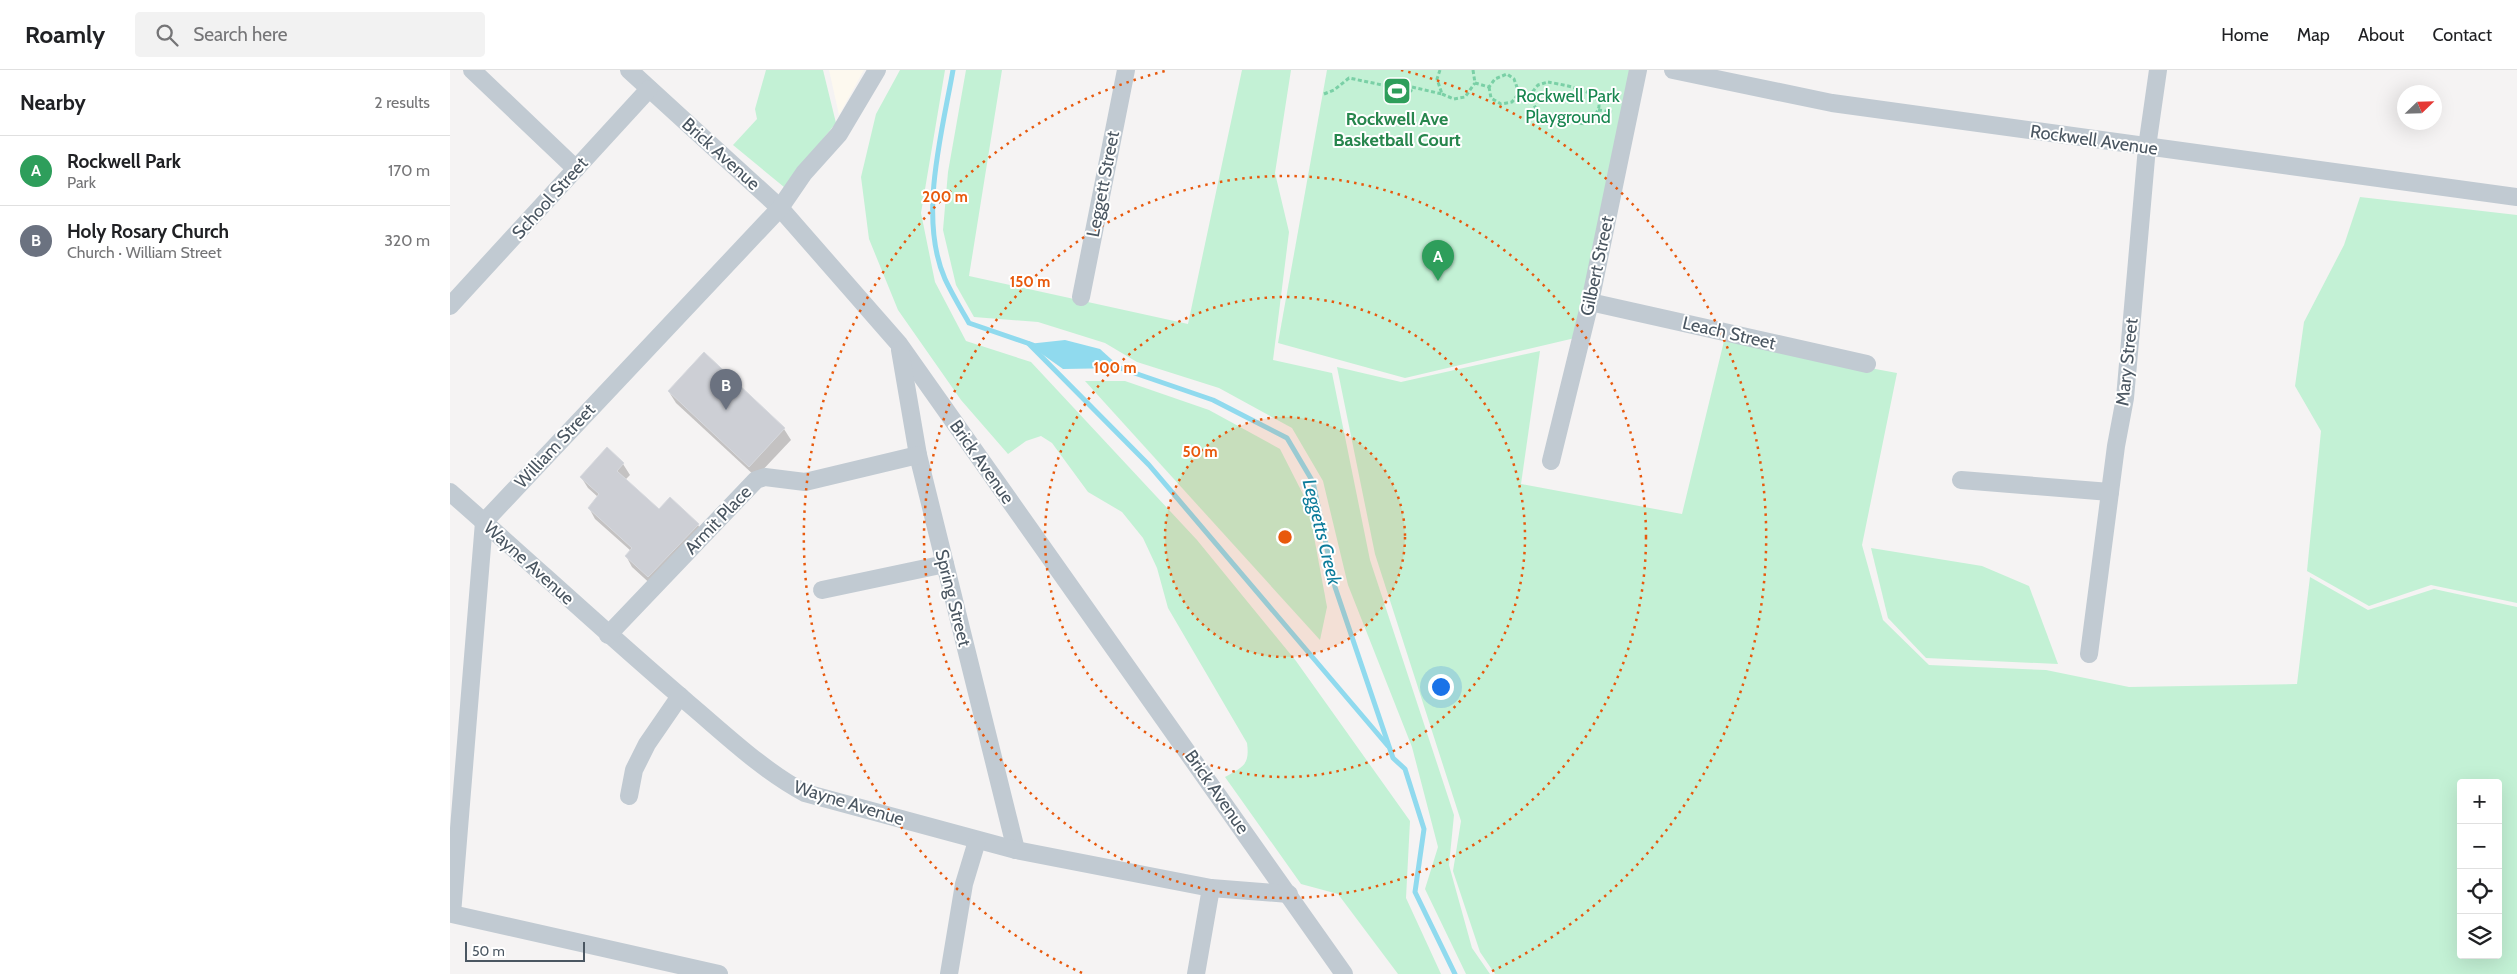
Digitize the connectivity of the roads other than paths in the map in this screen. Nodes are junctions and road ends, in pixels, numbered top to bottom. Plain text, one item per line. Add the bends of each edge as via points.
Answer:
1 (472, 70) edge
2 (877, 70) edge
3 (1126, 70) edge
4 (1638, 70) edge
5 (1673, 70) edge
6 (2158, 70) edge
7 (635, 72) edge
8 (649, 89) junction
9 (2147, 147) junction
10 (576, 169) junction
11 (2517, 197) edge
12 (780, 208) junction
13 (1081, 297) dead end
14 (1590, 302) junction
15 (450, 306) edge
16 (899, 344) junction
17 (1868, 364) dead end
18 (918, 455) junction
19 (1551, 461) dead end
20 (1961, 480) dead end
21 (450, 492) edge
22 (2110, 492) junction
23 (484, 522) junction
24 (945, 564) junction
25 (822, 590) dead end
26 (608, 636) junction
27 (2088, 654) dead end
28 (680, 696) junction
29 (456, 791) edge
30 (629, 796) dead end
31 (977, 841) junction
32 (1016, 850) junction
33 (1211, 888) junction
34 (1289, 894) junction
35 (719, 974) edge
36 (949, 974) edge
37 (1196, 974) edge
38 (1344, 974) edge

1 - 10 street
2 - 12 street, William Street via 839,134 804,173
3 - 13 street, Leggett Street
4 - 14 street, Gilbert Street
5 - 9 street, Rockwell Avenue via 1832,103
6 - 9 street, Mary Street
7 - 8 street, Brick Avenue
8 - 10 street, School Street
8 - 12 street, Brick Avenue
9 - 11 street, Rockwell Avenue
9 - 22 street, Mary Street via 2125,398
10 - 15 street, School Street
12 - 16 street, Brick Avenue
12 - 23 street, William Street
14 - 17 street, Leach Street
14 - 19 street, Gilbert Street
16 - 18 street, Spring Street
16 - 34 street, Brick Avenue
18 - 24 street, Spring Street
18 - 26 street, Armit Place via 805,482 756,480
20 - 22 street
21 - 23 street, Wayne Avenue
22 - 27 street, Mary Street
23 - 26 street, Wayne Avenue
23 - 29 street
24 - 25 street
24 - 32 street, Spring Street
26 - 28 street, Wayne Avenue
28 - 30 street via 647,744 634,770
28 - 31 street, Wayne Avenue via 776,776 805,793
29 - 35 street via 452,914
31 - 32 street, Wayne Avenue
31 - 36 street via 964,884
32 - 33 street, Wayne Avenue
33 - 34 street, Wayne Avenue
33 - 37 street
34 - 38 street, Brick Avenue

